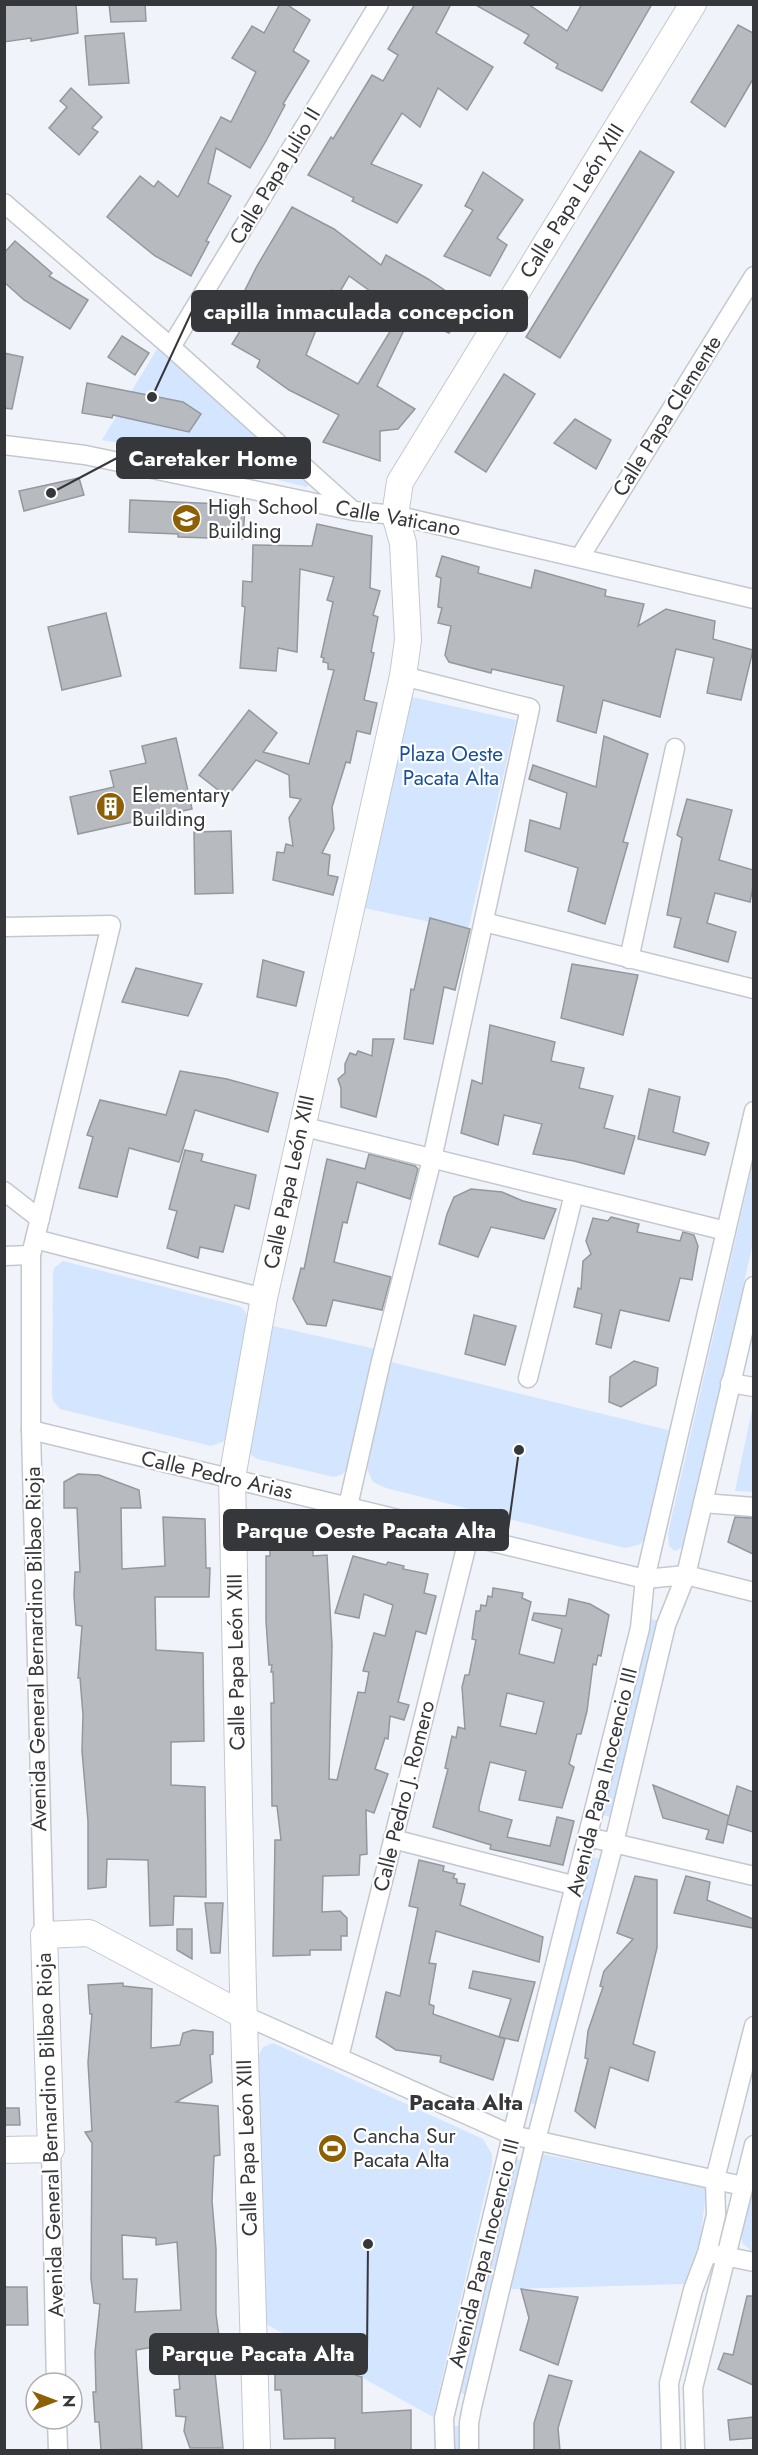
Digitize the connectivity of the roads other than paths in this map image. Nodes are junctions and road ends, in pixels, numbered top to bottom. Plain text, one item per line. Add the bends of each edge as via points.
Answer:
1 (379, 4) edge
2 (693, 4) edge
3 (4, 203) edge
4 (753, 276) edge
5 (171, 347) junction
6 (4, 445) edge
7 (354, 511) junction
8 (395, 515) junction
9 (580, 557) junction
10 (753, 599) edge
11 (403, 676) junction
12 (675, 748) dead end
13 (484, 922) junction
14 (4, 927) edge
15 (628, 959) junction
16 (753, 989) edge
17 (753, 1111) edge
18 (301, 1126) junction
19 (432, 1159) junction
20 (4, 1191) edge
21 (573, 1194) junction
22 (40, 1219) junction
23 (726, 1231) junction
24 (33, 1247) junction
25 (4, 1256) edge
26 (753, 1286) edge
27 (264, 1298) junction
28 (528, 1378) dead end
29 (730, 1383) junction
30 (753, 1388) edge
31 (31, 1430) junction
32 (232, 1478) junction
33 (703, 1503) junction
34 (348, 1506) junction
35 (753, 1507) edge
36 (469, 1536) junction
37 (686, 1575) junction
38 (645, 1579) junction
39 (753, 1592) edge
40 (588, 1837) junction
41 (393, 1839) junction
42 (614, 1843) junction
43 (753, 1876) edge
44 (576, 1886) junction
45 (44, 1935) junction
46 (243, 2015) junction
47 (753, 2026) edge
48 (339, 2056) junction
49 (512, 2135) junction
50 (536, 2140) junction
51 (753, 2145) edge
52 (51, 2149) junction
53 (4, 2150) edge
54 (715, 2179) junction
55 (742, 2186) junction
56 (716, 2254) junction
57 (753, 2262) edge
58 (56, 2371) edge
59 (448, 2401) junction
60 (472, 2407) junction
61 (57, 2431) edge
62 (58, 2451) edge
63 (257, 2451) edge
64 (445, 2451) edge
65 (470, 2451) edge
66 (671, 2451) edge
67 (695, 2451) edge

1 - 5 street, Calle Papa Julio II
2 - 8 street, Calle Papa León XIII via 400,482
3 - 5 street
4 - 9 street, Calle Papa Clemente
5 - 7 street
6 - 7 street, Calle Vaticano via 108,459
7 - 8 street, Calle Vaticano
8 - 9 street, Calle Vaticano
8 - 11 street, Calle Papa León XIII via 404,543 408,629
9 - 10 street, Calle Vaticano
11 - 13 street via 530,708
11 - 18 street, Calle Papa León XIII
12 - 15 street
13 - 15 street
13 - 19 street
14 - 22 street, Avenida General Bernardino Bilbao Rioja via 111,925
15 - 16 street
17 - 23 street, Avenida Papa Inocencio III
18 - 19 street
18 - 27 street, Calle Papa León XIII
19 - 21 street
19 - 34 street
20 - 22 street
21 - 23 street
21 - 28 street
22 - 24 street, Avenida General Bernardino Bilbao Rioja
23 - 38 street, Avenida Papa Inocencio III
24 - 25 street
24 - 27 street
24 - 31 street, Avenida General Bernardino Bilbao Rioja
26 - 29 street, Avenida Papa Inocencio III
27 - 32 street, Calle Papa León XIII
29 - 30 street
29 - 33 street, Avenida Papa Inocencio III
31 - 32 street, Calle Pedro Arias
31 - 45 street, Avenida General Bernardino Bilbao Rioja
32 - 34 street, Calle Pedro Arias
32 - 46 street, Calle Papa León XIII
33 - 35 street
33 - 37 street, Avenida Papa Inocencio III
34 - 36 street, Calle Pedro Arias
36 - 38 street, Calle Pedro Arias
36 - 41 street, Calle Pedro J. Romero
37 - 38 street, Calle Pedro Arias
37 - 39 street, Calle Pedro Arias
37 - 42 street, Avenida Papa Inocencio III via 666,1625
38 - 40 street, Avenida Papa Inocencio III via 640,1628
40 - 42 street
40 - 44 street, Avenida Papa Inocencio III
41 - 44 street
41 - 48 street, Calle Pedro J. Romero
42 - 43 street
42 - 50 street, Avenida Papa Inocencio III
44 - 49 street, Avenida Papa Inocencio III
45 - 46 street via 89,1933
45 - 52 street, Avenida General Bernardino Bilbao Rioja
46 - 48 street
46 - 63 street, Calle Papa León XIII
47 - 54 street
48 - 49 street
49 - 50 street
49 - 59 street, Avenida Papa Inocencio III
50 - 54 street
50 - 60 street, Avenida Papa Inocencio III
51 - 55 street
52 - 53 street
52 - 58 street, Avenida General Bernardino Bilbao Rioja
54 - 55 street
54 - 56 street
55 - 56 street
56 - 57 street
56 - 66 street via 693,2290 669,2383
56 - 67 street via 693,2388
59 - 60 street
59 - 64 street, Avenida Papa Inocencio III
60 - 65 street, Avenida Papa Inocencio III
61 - 62 street

